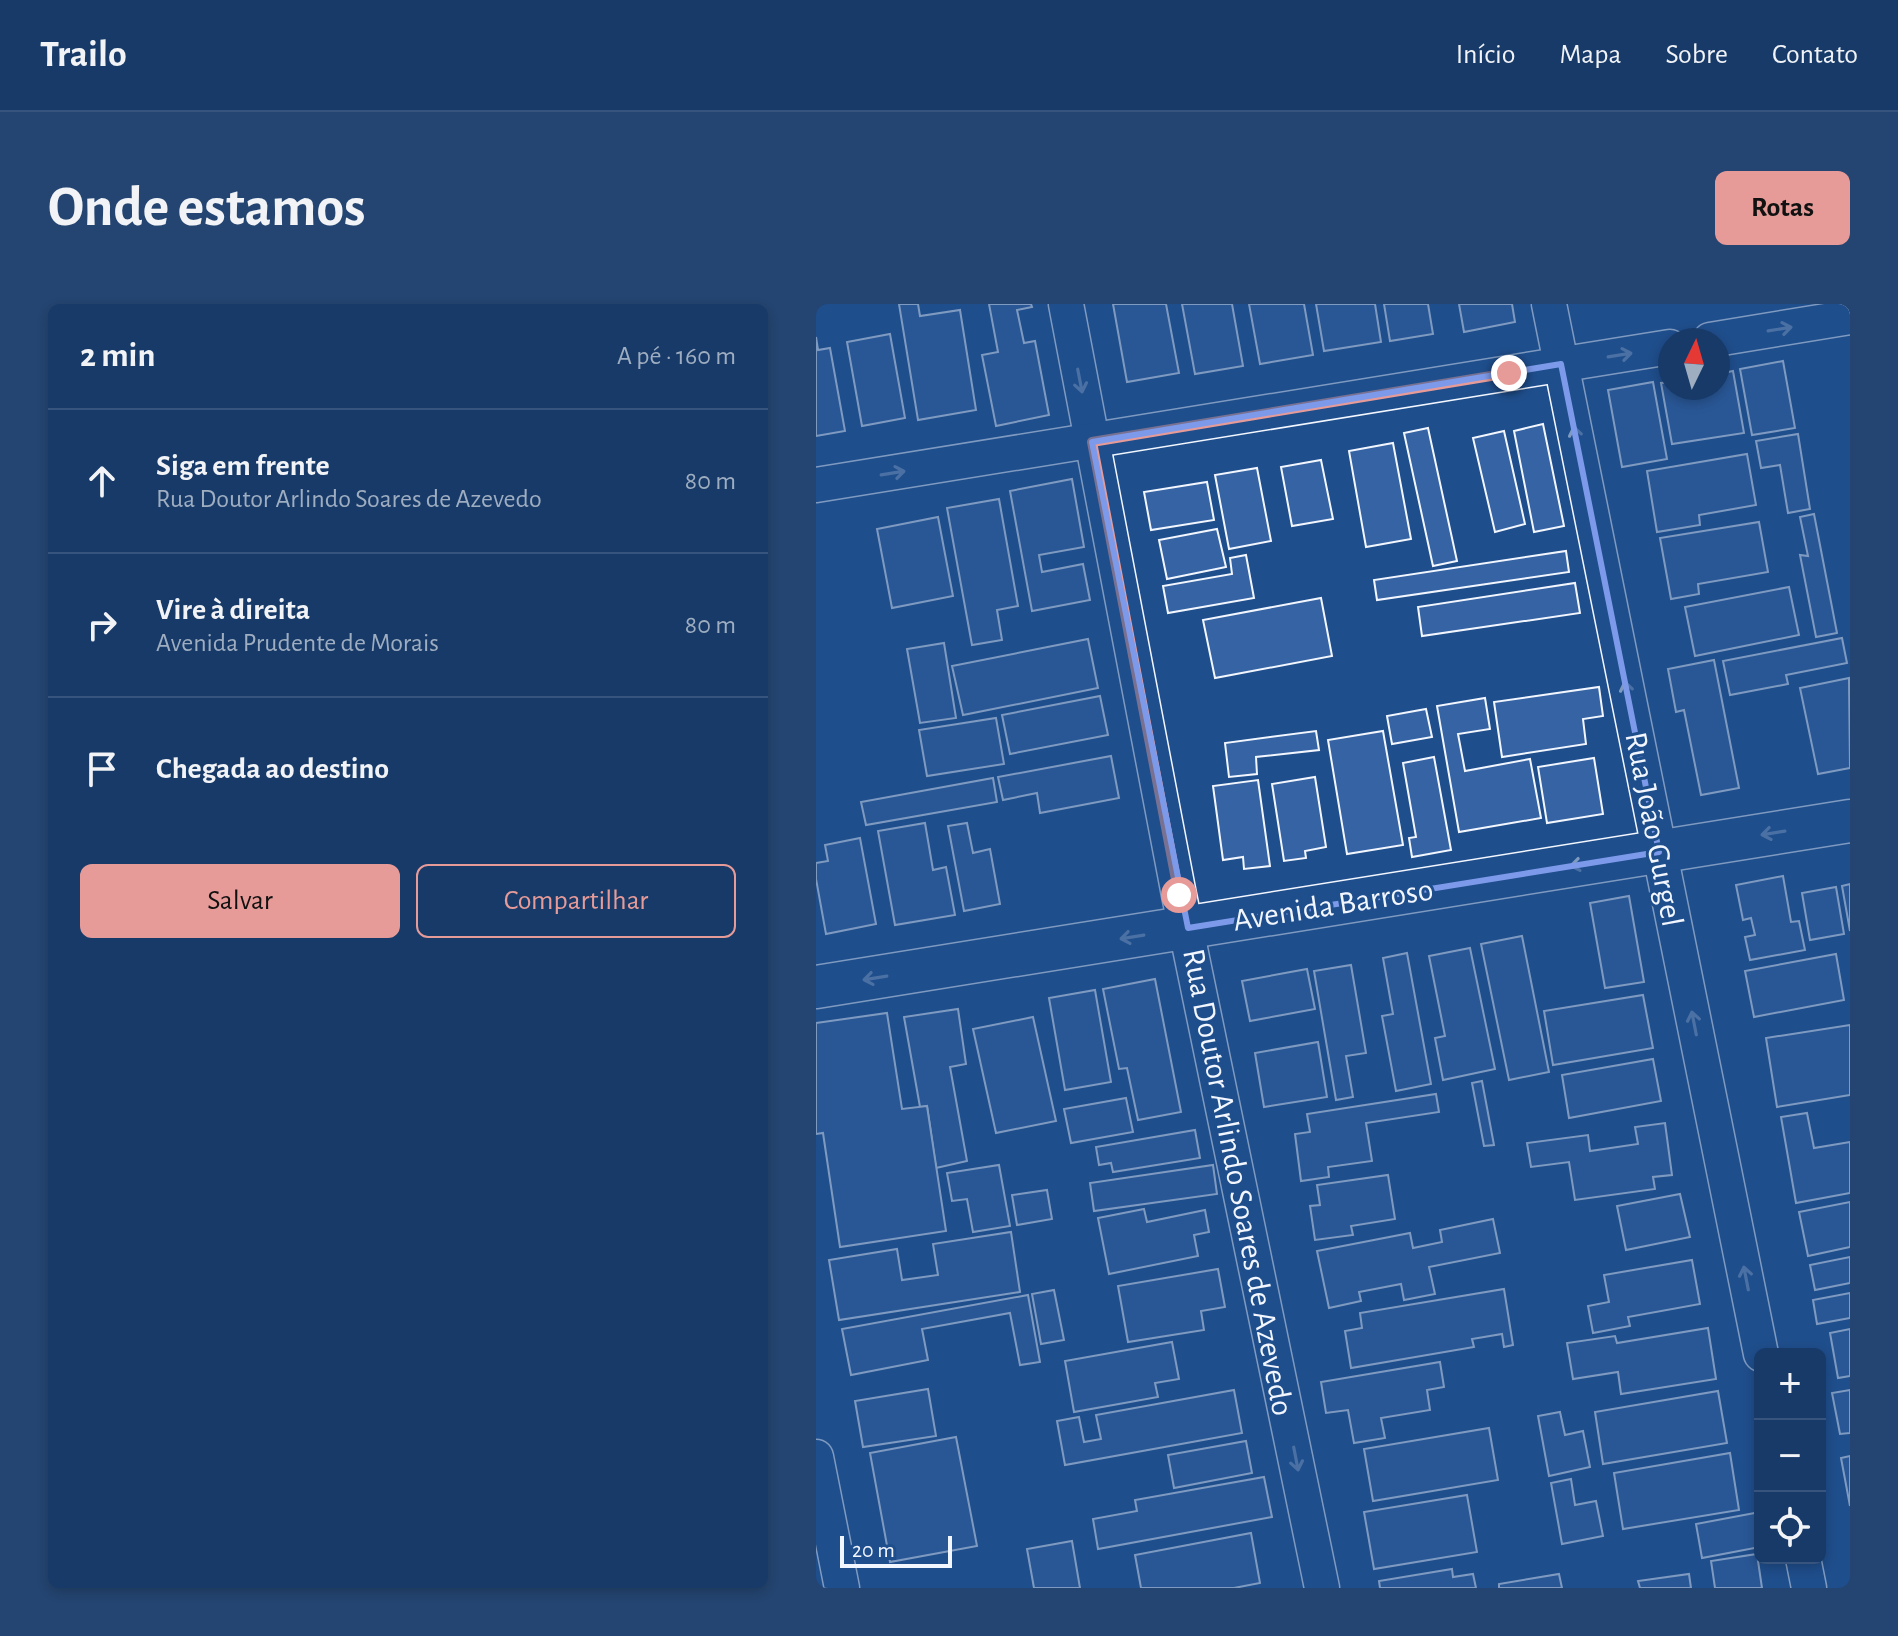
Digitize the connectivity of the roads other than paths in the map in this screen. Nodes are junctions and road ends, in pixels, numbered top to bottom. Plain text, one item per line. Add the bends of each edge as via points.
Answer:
1 (1066, 304) edge
2 (1549, 304) edge
3 (1850, 317) edge
4 (1730, 337) edge
5 (1658, 349) edge
6 (1561, 364) junction
7 (1092, 442) junction
8 (816, 485) edge
9 (1850, 821) edge
10 (1659, 852) junction
11 (1188, 928) junction
12 (816, 987) edge
13 (1760, 1348) edge
14 (816, 1457) edge
15 (1804, 1564) edge
16 (842, 1588) edge
17 (1322, 1588) edge
18 (1809, 1588) edge

1 -> 7 street, Rua Doutor Arlindo Soares de Azevedo
2 - 6 street, Rua João Gurgel
4 -> 3 street
6 -> 5 street
6 - 7 street
10 -> 6 street, Rua João Gurgel
8 -> 7 street
7 - 11 street, Rua Doutor Arlindo Soares de Azevedo
9 -> 10 street, Avenida Barroso
10 -> 11 street, Avenida Barroso
13 -> 10 street, Rua João Gurgel
11 -> 12 street, Avenida Barroso
11 -> 17 street, Rua Doutor Arlindo Soares de Azevedo
14 - 16 street
15 - 18 street

